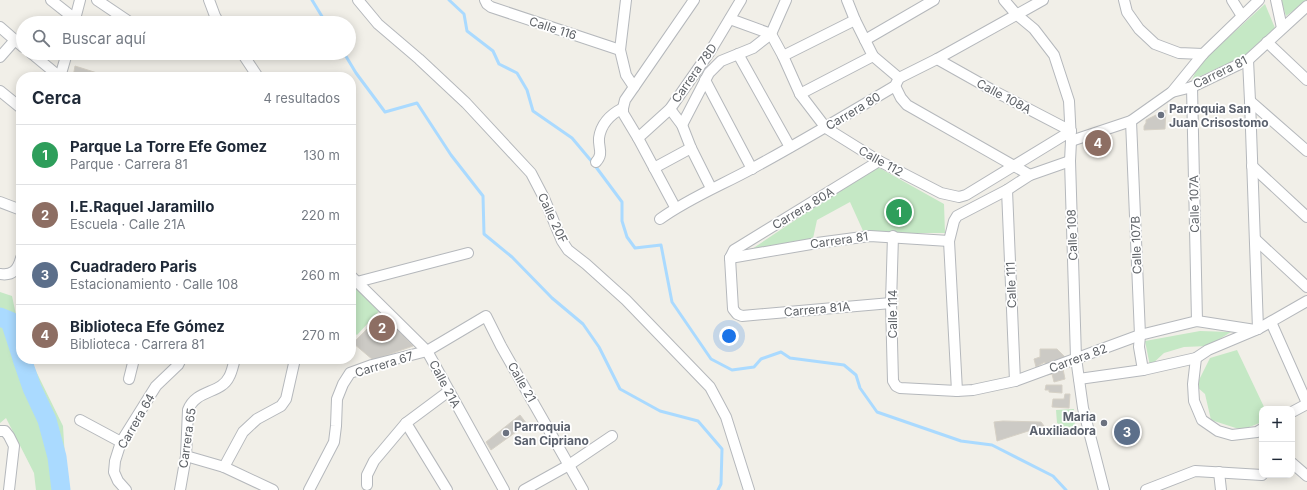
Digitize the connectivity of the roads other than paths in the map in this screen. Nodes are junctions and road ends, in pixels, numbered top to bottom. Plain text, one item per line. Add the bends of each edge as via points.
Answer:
1 (51, 0) edge
2 (80, 0) edge
3 (97, 0) edge
4 (209, 0) edge
5 (358, 0) edge
6 (626, 0) edge
7 (741, 0) edge
8 (786, 0) edge
9 (847, 0) edge
10 (934, 0) edge
11 (1004, 0) edge
12 (1043, 0) edge
13 (1124, 0) edge
14 (1232, 0) edge
15 (1259, 0) edge
16 (1276, 0) edge
17 (486, 2) edge
18 (690, 2) edge
19 (1305, 11) edge
20 (1016, 14) junction
21 (69, 16) edge
22 (75, 16) edge
23 (121, 16) edge
24 (215, 16) edge
25 (1242, 16) junction
26 (730, 19) junction
27 (854, 20) junction
28 (0, 27) edge
29 (1282, 28) junction
30 (771, 34) junction
31 (15, 40) joint
32 (865, 40) junction
33 (1267, 42) junction
34 (620, 50) junction
35 (738, 54) junction
36 (1204, 54) junction
37 (783, 56) junction
38 (873, 56) junction
39 (0, 57) edge
40 (937, 59) junction
41 (39, 60) edge
42 (65, 60) edge
43 (247, 60) edge
44 (1248, 60) junction
45 (54, 72) edge
46 (61, 72) edge
47 (255, 72) edge
48 (705, 80) junction
49 (1307, 80) edge
50 (897, 82) junction
51 (634, 87) junction
52 (1192, 87) junction
53 (0, 92) edge
54 (1172, 92) junction
55 (800, 94) junction
56 (1250, 101) junction
57 (16, 104) edge
58 (623, 108) junction
59 (670, 109) junction
60 (1131, 121) junction
61 (682, 125) junction
62 (826, 128) junction
63 (1071, 136) junction
64 (638, 138) junction
65 (790, 147) junction
66 (691, 148) junction
67 (1307, 151) edge
68 (879, 161) junction
69 (1070, 161) junction
70 (596, 162) dead end
71 (1013, 165) junction
72 (1252, 166) junction
73 (654, 168) junction
74 (752, 169) junction
75 (1030, 175) junction
76 (712, 188) junction
77 (1007, 190) junction
78 (0, 202) edge
79 (16, 208) edge
80 (675, 208) junction
81 (1307, 217) edge
82 (660, 219) dead end
83 (893, 236) junction
84 (1255, 238) junction
85 (948, 241) junction
86 (468, 253) dead end
87 (730, 258) junction
88 (16, 270) edge
89 (0, 274) edge
90 (356, 279) edge
91 (356, 281) edge
92 (1307, 287) edge
93 (1307, 301) edge
94 (891, 303) junction
95 (486, 316) joint
96 (1196, 321) junction
97 (1271, 322) junction
98 (1257, 329) junction
99 (1140, 335) junction
100 (427, 351) junction
101 (1076, 358) junction
102 (1196, 358) junction
103 (133, 364) edge
104 (179, 364) edge
105 (234, 364) edge
106 (294, 364) edge
107 (1143, 370) junction
108 (1079, 379) junction
109 (129, 380) dead end
110 (1015, 381) junction
111 (900, 388) joint
112 (957, 391) junction
113 (448, 392) junction
114 (1307, 404) edge
115 (1295, 410) edge
116 (80, 420) dead end
117 (406, 423) junction
118 (0, 430) edge
119 (1259, 432) edge
120 (612, 436) dead end
121 (121, 442) junction
122 (186, 456) junction
123 (569, 465) junction
124 (1295, 466) edge
125 (224, 467) junction
126 (1219, 472) junction
127 (1259, 475) edge
128 (1307, 476) edge
129 (366, 485) dead end
130 (9, 490) edge
131 (126, 490) edge
132 (180, 490) edge
133 (273, 490) edge
134 (309, 490) edge
135 (447, 490) edge
136 (504, 490) edge
137 (524, 490) edge
138 (582, 490) edge
139 (749, 490) edge
140 (1104, 490) edge
141 (1146, 490) edge
142 (1221, 490) edge

1 - 21 street
2 - 22 street
3 - 23 street
4 - 24 street
5 - 139 street, Calle 20F via 378,24 466,103 531,173 568,250 626,300 710,387 726,417
6 - 34 street
7 - 26 street, Carrera 78D
8 - 30 street
9 - 27 street
10 - 32 street
11 - 20 street, Calle 108
12 - 20 street, Carrera 80
13 - 36 street via 1127,12 1139,29 1155,44 1179,53
14 - 25 street
15 - 25 street, Carrera 81
16 - 29 street
17 - 34 street, Calle 116 via 491,7
18 - 51 street
19 - 29 street, Carrera 81
20 - 40 street, Carrera 80
20 - 63 street, Calle 108 via 1034,29 1054,55 1069,102
25 - 36 street, Carrera 81
26 - 30 street
26 - 59 street, Carrera 78D
27 - 32 street
27 - 37 street
28 - 31 street
29 - 33 street, Carrera 81
30 - 35 street via 753,48
30 - 37 street, Calle 112
31 - 39 street
32 - 38 street
33 - 44 street, Carrera 81
33 - 49 street
34 - 51 street via 626,76
35 - 48 street via 722,61 709,72
35 - 65 street
36 - 54 street, Carrera 81
37 - 55 street, Calle 112
38 - 50 street
38 - 55 street
40 - 50 street, Carrera 80
40 - 63 street, Calle 108A
41 - 45 street
42 - 46 street
43 - 47 street
44 - 52 street, Carrera 81
44 - 56 street
48 - 61 street
48 - 74 street
50 - 62 street, Carrera 80
50 - 71 street via 901,98 907,105
51 - 58 street
52 - 54 street, Carrera 81
52 - 96 street, Calle 107A
53 - 57 street
54 - 60 street, Carrera 81
55 - 62 street, Calle 112
56 - 67 street
56 - 72 street
58 - 64 street via 623,113
58 - 70 street via 605,122 599,138 600,155
59 - 61 street
59 - 64 street, Carrera 78D
60 - 63 street, Carrera 81
60 - 99 street, Calle 107B
61 - 66 street
62 - 65 street, Carrera 80
62 - 68 street, Calle 112
63 - 69 street, Calle 108
63 - 71 street, Calle 112
64 - 73 street
65 - 74 street, Carrera 80
66 - 73 street
66 - 76 street
68 - 71 street, Calle 112 via 941,193 958,197 966,195
68 - 87 street, Carrera 80A via 734,250
69 - 75 street
69 - 101 street, Calle 108
71 - 75 street
72 - 81 street
72 - 84 street
73 - 80 street
74 - 76 street, Carrera 80
75 - 77 street
76 - 80 street, Carrera 80
77 - 85 street via 957,216
77 - 110 street, Calle 111
78 - 79 street
80 - 82 street, Carrera 80
83 - 85 street, Carrera 81
83 - 87 street, Carrera 81 via 870,236 817,243
83 - 94 street, Calle 114
84 - 92 street
84 - 98 street
85 - 112 street
86 - 90 street
87 - 94 street, Carrera 81A via 734,309 742,316
88 - 89 street via 8,274
91 - 100 street, Calle 21A
93 - 97 street
94 - 111 street, Calle 114 via 893,382
95 - 100 street, Carrera 67
95 - 123 street, Calle 21
96 - 98 street, Carrera 82
96 - 99 street, Carrera 82
97 - 98 street
97 - 114 street
98 - 102 street via 1208,350
99 - 101 street, Carrera 82
99 - 107 street, Calle 107B via 1139,347
100 - 113 street, Calle 21A
100 - 134 street, Carrera 67 via 350,373 337,398 334,442
101 - 108 street, Calle 108
101 - 110 street, Carrera 82
102 - 107 street, Carrera 82
102 - 119 street via 1194,401 1202,420 1218,431 1232,435
103 - 109 street
104 - 121 street, Carrera 64 via 156,386
105 - 122 street, Carrera 65 via 230,377 224,384 198,396 191,403 188,410
106 - 125 street via 286,399 281,406 257,419 243,432
107 - 108 street, Carrera 82
108 - 140 street, Calle 108 via 1083,408
110 - 112 street, Carrera 82
111 - 112 street, Carrera 82
113 - 117 street
113 - 136 street, Calle 21A
114 - 115 street
116 - 121 street
117 - 129 street via 374,461 367,475
117 - 135 street
118 - 130 street via 5,431 14,446
120 - 123 street
121 - 131 street, Carrera 64 via 114,472
122 - 125 street
122 - 132 street, Carrera 65
123 - 137 street
123 - 138 street, Calle 21
124 - 128 street
125 - 133 street
126 - 127 street
126 - 141 street via 1195,471
126 - 142 street

